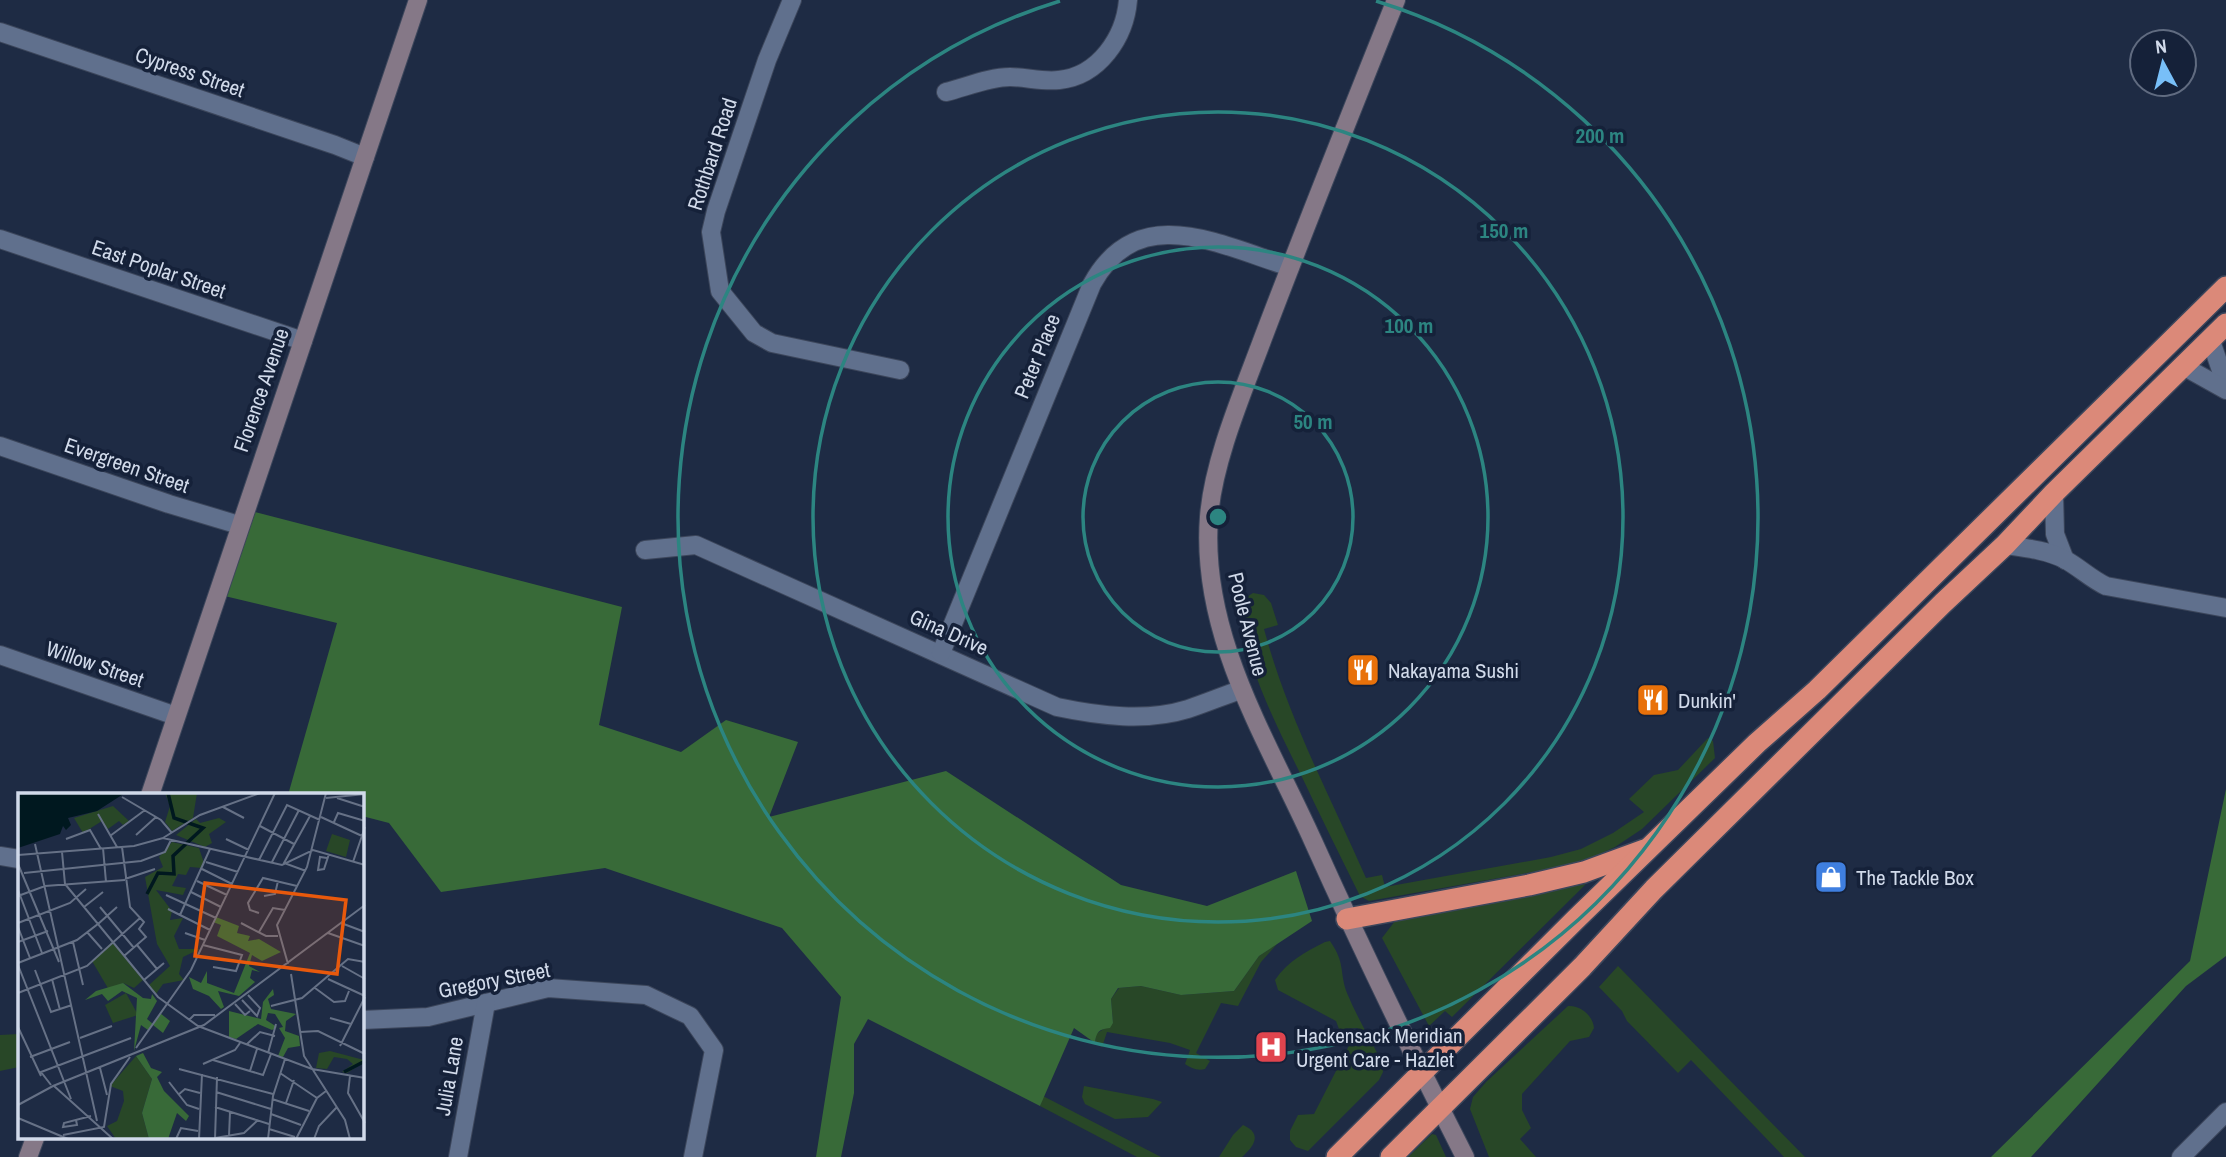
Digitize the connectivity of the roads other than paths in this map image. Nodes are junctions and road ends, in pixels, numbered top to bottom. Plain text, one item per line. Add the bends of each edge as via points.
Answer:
1 (418, 0) edge
2 (792, 0) edge
3 (1128, 0) edge
4 (1396, 0) edge
5 (0, 32) edge
6 (946, 92) dead end
7 (365, 157) junction
8 (0, 239) edge
9 (1290, 267) junction
10 (2226, 287) edge
11 (2226, 324) edge
12 (303, 341) junction
13 (2211, 341) junction
14 (2183, 366) junction
15 (900, 370) dead end
16 (2226, 385) edge
17 (2226, 390) edge
18 (0, 446) edge
19 (2054, 493) junction
20 (239, 525) junction
21 (2005, 545) junction
22 (645, 550) dead end
23 (2065, 560) junction
24 (2226, 608) edge
25 (941, 653) junction
26 (0, 655) edge
27 (1240, 690) junction
28 (176, 716) junction
29 (151, 793) edge
30 (1652, 846) junction
31 (0, 856) edge
32 (18, 859) edge
33 (1347, 919) junction
34 (486, 1003) junction
35 (364, 1020) edge
36 (1423, 1072) junction
37 (1440, 1108) junction
38 (2226, 1112) edge
39 (34, 1140) edge
40 (28, 1157) edge
41 (458, 1157) edge
42 (693, 1157) edge
43 (1337, 1157) edge
44 (1391, 1157) edge
45 (1465, 1157) edge
46 (2181, 1157) edge

1 - 7 street, Florence Avenue
2 - 15 street, Rothbard Road via 716,211 711,232 720,292 754,333 772,343
3 - 6 street via 1113,46 1073,78 1008,77
4 - 9 street, Poole Avenue
5 - 7 street, Cypress Street
7 - 12 street, Florence Avenue
8 - 12 street, East Poplar Street
9 - 25 street, Peter Place via 1187,236 1164,234 1126,245 1112,256 1092,284
9 - 27 street, Poole Avenue via 1223,453 1209,517 1213,590
10 - 30 highway
11 - 13 highway
12 - 20 street, Florence Avenue
13 - 14 highway
13 - 16 street
14 - 17 street
14 - 19 highway
18 - 20 street, Evergreen Street
19 - 21 highway
19 - 23 street via 2055,534
20 - 28 street, Florence Avenue
21 - 23 street via 2037,549
21 - 37 highway via 1663,879
22 - 25 street, Gina Drive via 696,545
23 - 24 street via 2106,586
25 - 27 street, Gina Drive via 1057,707 1100,716 1186,710
26 - 28 street, Willow Street
27 - 33 street, Poole Avenue
28 - 29 street, Florence Avenue
30 - 33 highway via 1540,883
30 - 36 highway
31 - 32 street
33 - 36 street, Poole Avenue
34 - 35 street, Gregory Street via 428,1017
34 - 41 street, Julia Lane
34 - 42 street, Gregory Street via 548,988 646,995 690,1016 714,1050
36 - 37 street, Poole Avenue
36 - 43 highway
37 - 44 highway
37 - 45 street, Poole Avenue
38 - 46 street
39 - 40 street

